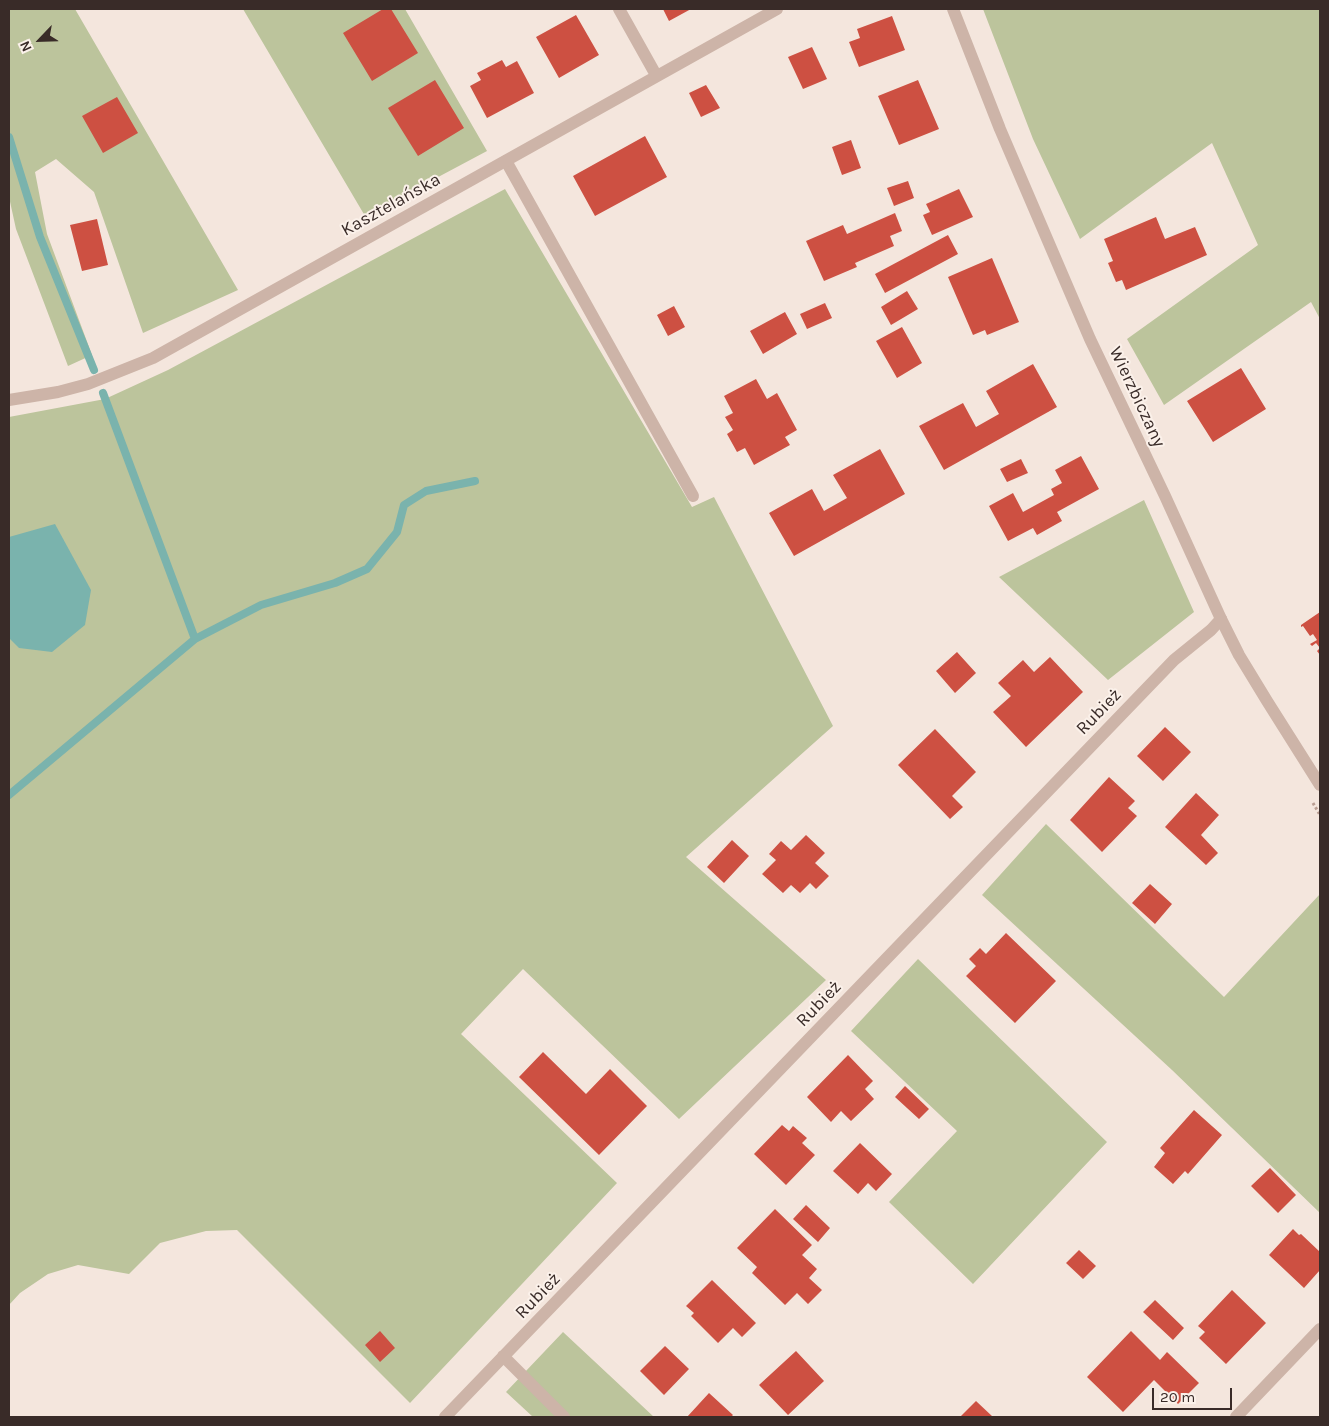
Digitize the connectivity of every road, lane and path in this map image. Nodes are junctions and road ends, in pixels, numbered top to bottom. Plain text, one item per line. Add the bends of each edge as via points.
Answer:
1 (619, 9) edge
2 (777, 9) edge
3 (953, 9) edge
4 (656, 75) junction
5 (506, 161) junction
6 (9, 400) edge
7 (693, 496) dead end
8 (1221, 619) junction
9 (1320, 785) edge
10 (1320, 1329) edge
11 (503, 1356) junction
12 (445, 1417) edge
13 (564, 1417) edge
14 (1236, 1417) edge

1 - 4 street
2 - 4 street, Kasztelańska
3 - 8 street, Wierzbiczany via 1000,130 1090,339
4 - 5 street, Kasztelańska
5 - 6 street, Kasztelańska via 153,358 88,384
5 - 7 street
8 - 9 street, Wierzbiczany via 1257,686
8 - 11 street, Rubież via 1174,660
10 - 14 street
11 - 12 street, Rubież
11 - 13 street

